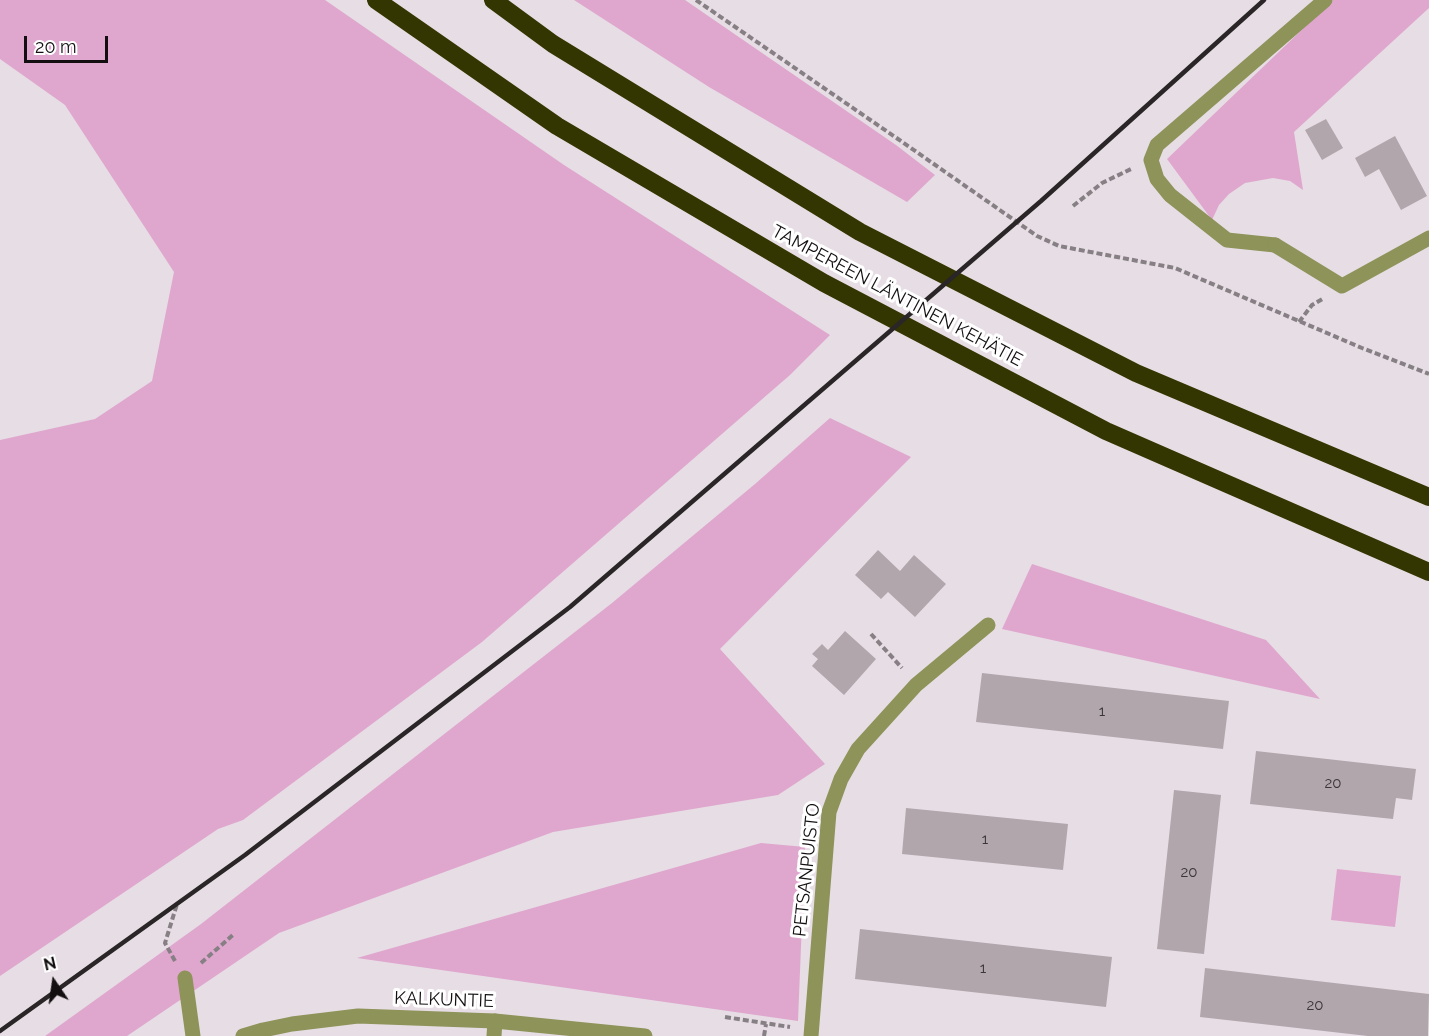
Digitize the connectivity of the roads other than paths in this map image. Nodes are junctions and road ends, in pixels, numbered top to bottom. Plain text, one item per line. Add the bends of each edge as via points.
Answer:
1 (376, 0) edge
2 (493, 0) edge
3 (1325, 0) edge
4 (1429, 238) edge
5 (1429, 497) edge
6 (1429, 572) edge
7 (988, 625) dead end
8 (185, 978) dead end
9 (495, 1028) edge
10 (193, 1036) edge
11 (243, 1036) edge
12 (645, 1036) edge
13 (811, 1036) edge

1 - 6 highway, TAMPEREEN LÄNTINEN KEHÄTIE via 557,126 824,283 1106,431
2 - 5 highway via 553,44 860,232 1136,373
3 - 4 street via 1157,145 1151,160 1156,179 1170,195 1227,240 1275,245 1342,286
7 - 13 street, PETSANPUISTO via 916,685 858,749 841,779 830,812
8 - 10 street
9 - 11 street, KALKUNTIE via 358,1016 292,1024
9 - 12 street, KALKUNTIE

